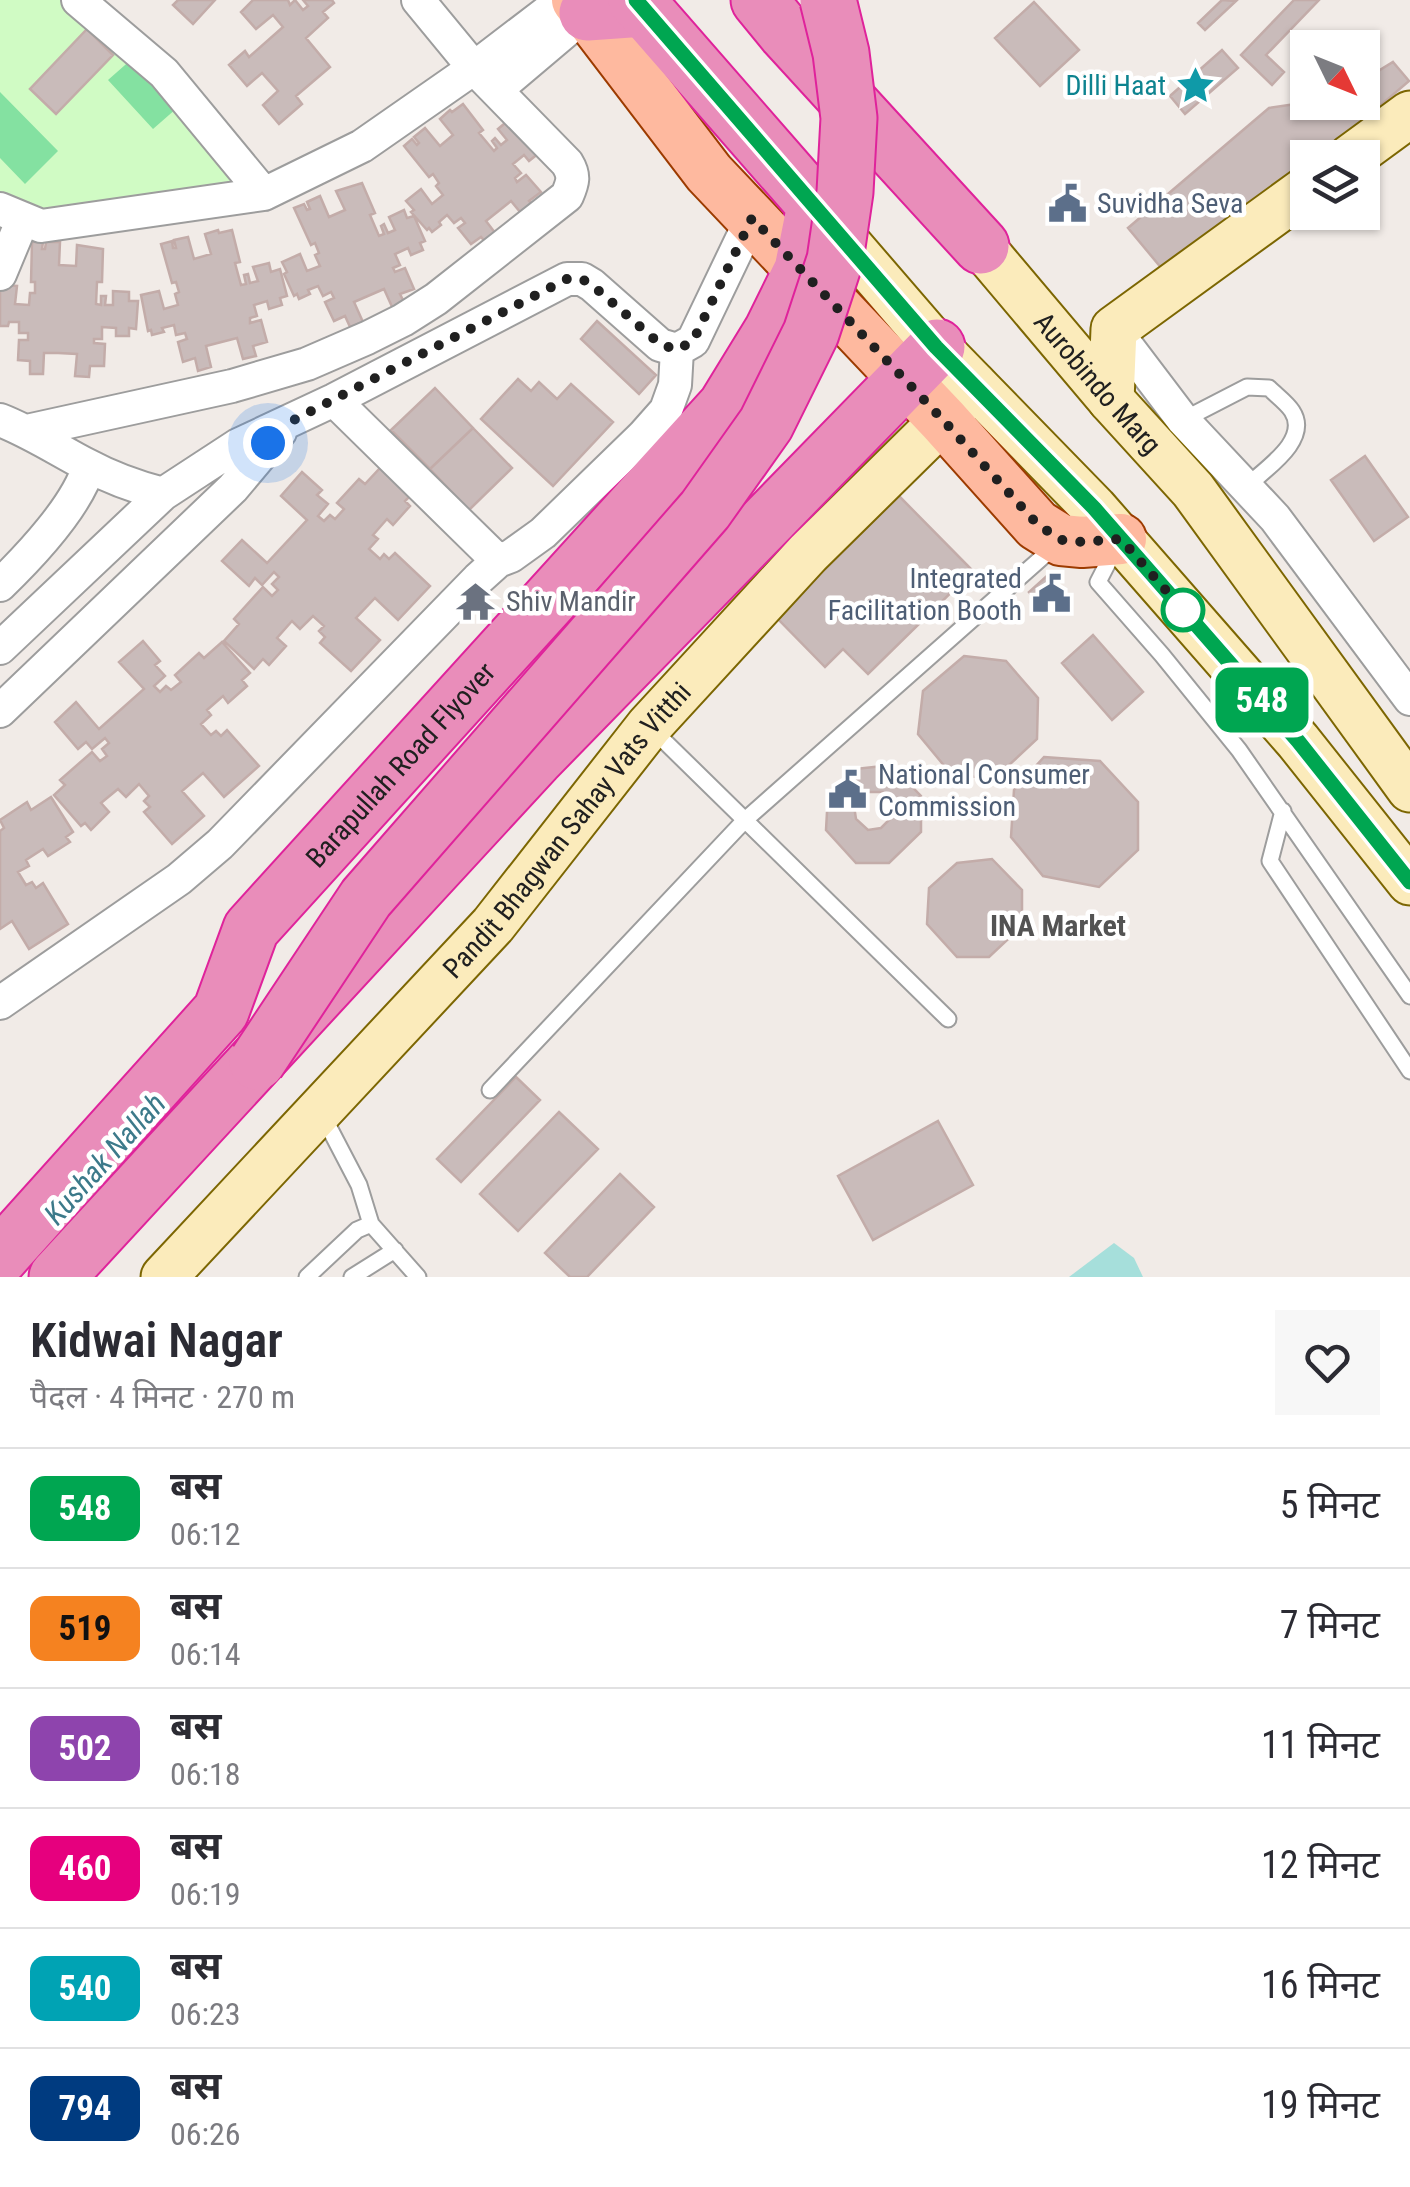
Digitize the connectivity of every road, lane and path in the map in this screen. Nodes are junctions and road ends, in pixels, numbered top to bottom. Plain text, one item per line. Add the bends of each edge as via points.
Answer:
1 (78, 0) edge
2 (418, 0) edge
3 (799, 0) edge
4 (601, 4) edge
5 (485, 79) junction
6 (1410, 114) edge
7 (1375, 140) edge
8 (264, 194) junction
9 (1290, 201) edge
10 (815, 205) junction
11 (12, 214) edge
12 (752, 218) junction
13 (981, 246) joint
14 (802, 270) junction
15 (0, 274) edge
16 (1114, 329) junction
17 (677, 350) junction
18 (921, 363) junction
19 (334, 400) junction
20 (1110, 400) junction
21 (959, 402) junction
22 (1184, 420) junction
23 (288, 423) junction
24 (14, 426) edge
25 (89, 466) junction
26 (1247, 486) junction
27 (163, 494) junction
28 (1121, 539) junction
29 (1062, 540) junction
30 (498, 561) junction
31 (0, 584) edge
32 (0, 648) edge
33 (1410, 698) edge
34 (0, 711) edge
35 (650, 726) junction
36 (1410, 789) edge
37 (1282, 811) junction
38 (745, 820) junction
39 (1410, 882) edge
40 (1410, 996) edge
41 (0, 1003) edge
42 (948, 1019) dead end
43 (256, 1062) junction
44 (1410, 1071) edge
45 (490, 1090) dead end
46 (320, 1110) junction
47 (371, 1224) junction
48 (394, 1250) junction
49 (0, 1257) edge
50 (57, 1277) edge
51 (164, 1277) edge
52 (307, 1277) edge
53 (352, 1277) edge
54 (418, 1277) edge

1 - 8 street via 164,73
2 - 5 street
3 - 13 highway, Aurobindo Marg via 786,33
3 - 43 highway, bridge via 841,54 850,118 845,192 812,334 766,424 704,510 366,898
4 - 5 street
4 - 10 highway
4 - 12 main road via 710,173
5 - 8 street
5 - 24 street via 567,163 574,181 567,196 436,299 306,364 232,386
6 - 7 street
8 - 11 street via 41,226
9 - 16 street
10 - 14 highway, Barapullah Road Flyover
10 - 18 street
11 - 15 street
12 - 14 main road
12 - 17 street via 693,341
13 - 20 street, Aurobindo Marg
14 - 18 main road
14 - 49 highway, Barapullah Road Flyover via 726,406 251,929 221,1012
16 - 20 street
16 - 22 street, Aurobindo Marg
17 - 19 street via 660,344 592,285 567,279
17 - 30 street via 666,410 543,533
18 - 21 main road
18 - 43 highway, bridge via 535,759
19 - 23 street
19 - 30 street
20 - 36 street, Aurobindo Marg via 1193,490
21 - 28 street via 1082,495
21 - 29 main road via 1038,525
21 - 35 street, Pandit Bhagwan Sahay Vats Vitthi via 808,553
22 - 26 street, Aurobindo Marg
22 - 26 lane via 1247,388 1269,388 1294,412 1297,430 1287,450
23 - 27 street via 238,445
23 - 34 street via 233,488
24 - 25 street
25 - 27 street
25 - 31 street via 38,546
26 - 33 street, Aurobindo Marg
27 - 32 street
28 - 29 main road
28 - 37 lane via 1098,582
28 - 39 street via 1298,741
29 - 38 lane
30 - 41 street via 220,844
35 - 38 lane
35 - 46 street, Pandit Bhagwan Sahay Vats Vitthi via 492,925
37 - 40 lane
37 - 44 lane via 1270,862
38 - 42 lane
38 - 45 lane
43 - 50 highway
46 - 47 lane
46 - 51 street, Pandit Bhagwan Sahay Vats Vitthi
47 - 48 lane
47 - 52 lane
48 - 53 lane
48 - 54 lane

